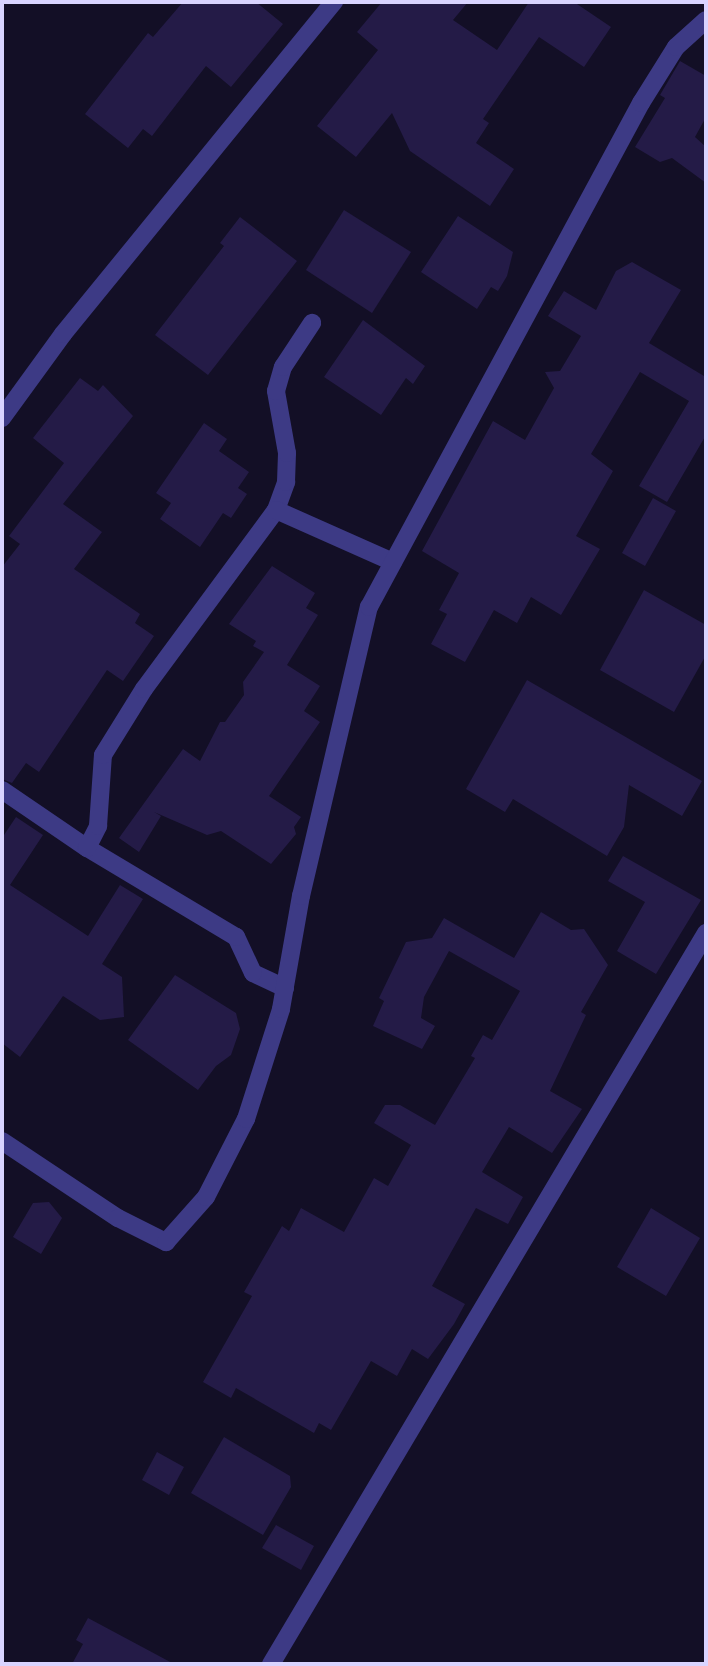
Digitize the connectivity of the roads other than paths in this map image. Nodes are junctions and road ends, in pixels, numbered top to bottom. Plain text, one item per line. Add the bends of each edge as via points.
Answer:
1 (334, 2) edge
2 (706, 20) edge
3 (312, 323) dead end
4 (2, 418) edge
5 (276, 510) junction
6 (393, 562) junction
7 (2, 790) edge
8 (87, 848) junction
9 (706, 933) edge
10 (285, 988) junction
11 (2, 1141) edge
12 (271, 1664) edge

1 - 4 street via 63,334
2 - 6 street via 676,47 641,103
3 - 5 street via 283,367 276,391 287,453 286,482
5 - 6 street
5 - 8 street via 103,755 98,826
6 - 10 street via 369,607 301,896
7 - 8 street
8 - 10 street via 236,937 253,972
9 - 12 street
10 - 11 street via 246,1119 206,1197 166,1242 118,1218

